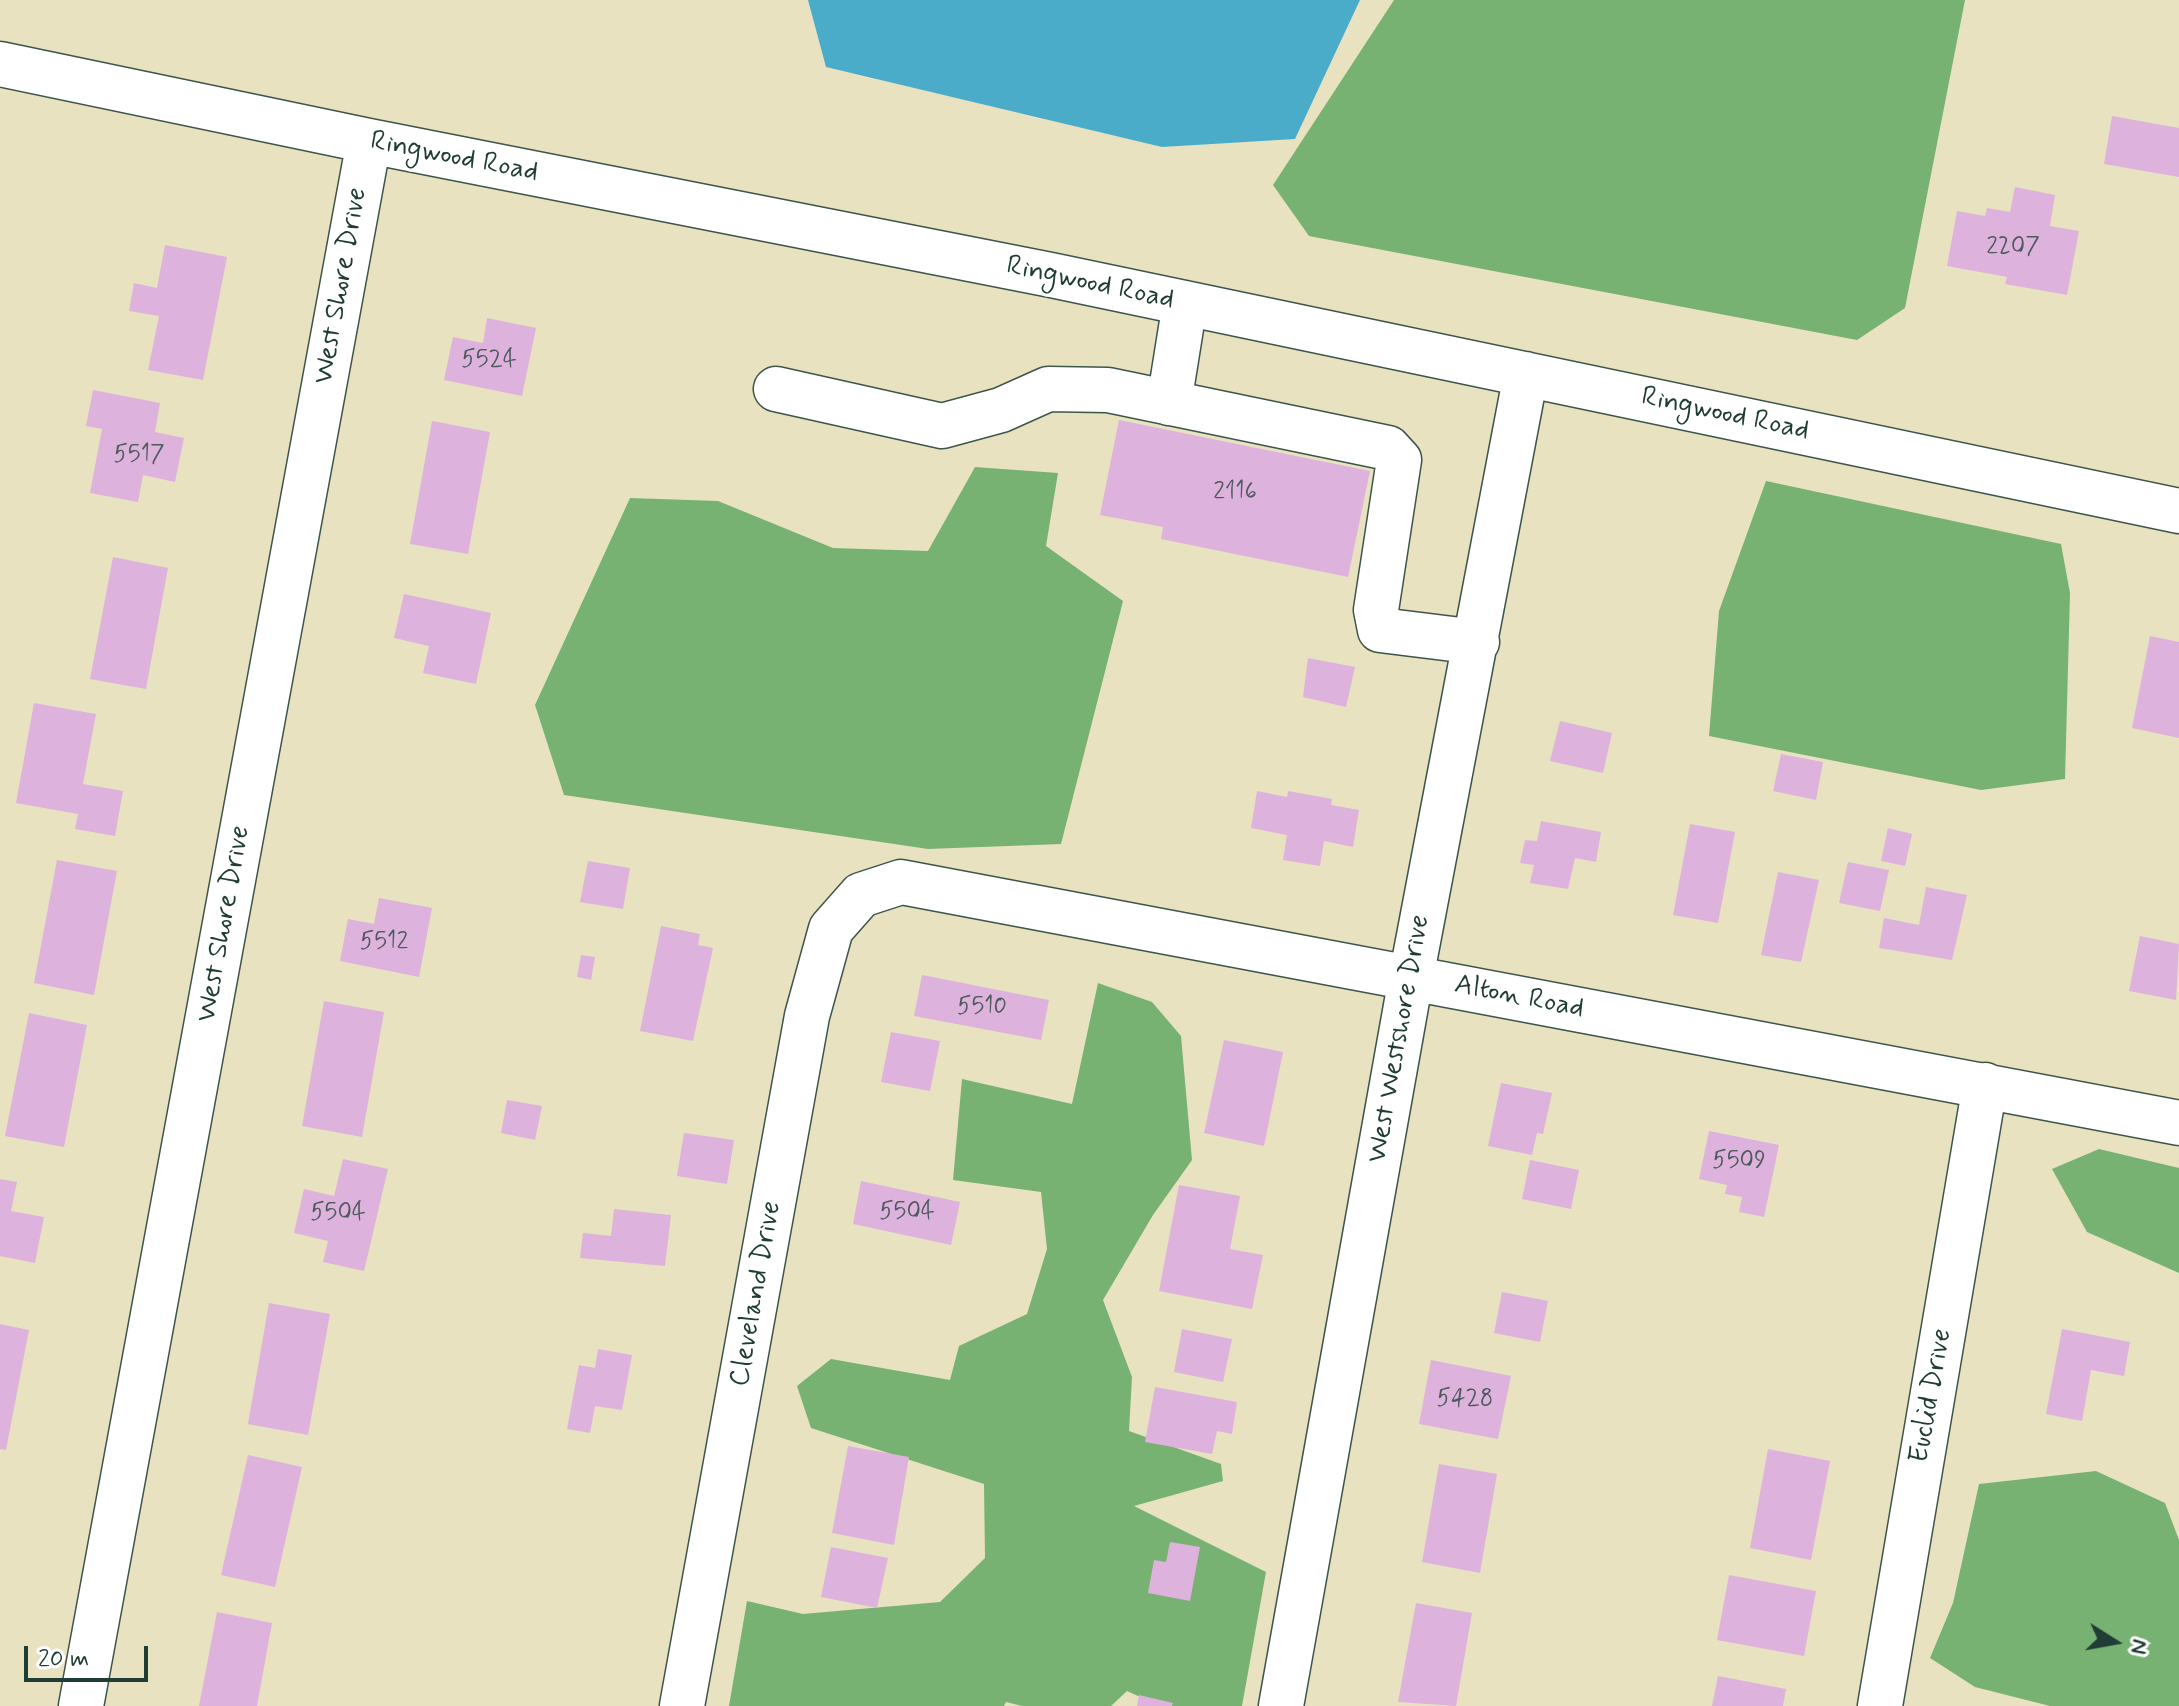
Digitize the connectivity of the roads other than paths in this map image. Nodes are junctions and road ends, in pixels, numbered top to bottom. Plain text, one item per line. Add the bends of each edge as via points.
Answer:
1 (0, 64) edge
2 (369, 141) junction
3 (1185, 303) junction
4 (1526, 374) junction
5 (776, 389) dead end
6 (1169, 403) junction
7 (2179, 511) edge
8 (1477, 642) junction
9 (861, 895) joint
10 (1411, 978) junction
11 (1985, 1085) junction
12 (2179, 1123) edge
13 (81, 1706) edge
14 (682, 1706) edge
15 (1281, 1706) edge
16 (1880, 1706) edge

1 - 2 street, Ringwood Road
2 - 3 street, Ringwood Road
2 - 13 street, West Shore Drive
3 - 4 street, Ringwood Road
3 - 6 street
4 - 7 street, Ringwood Road
4 - 8 street, West Westshore Drive
5 - 6 street via 942,426 1001,410 1048,389 1108,390
6 - 8 street via 1388,448 1399,460 1376,610 1380,630
8 - 10 street, West Westshore Drive
9 - 10 street, Alton Road via 901,882
9 - 14 street, Cleveland Drive via 831,929 807,1016
10 - 11 street, Alton Road
10 - 15 street, West Westshore Drive
11 - 12 street, Alton Road
11 - 16 street, Euclid Drive

